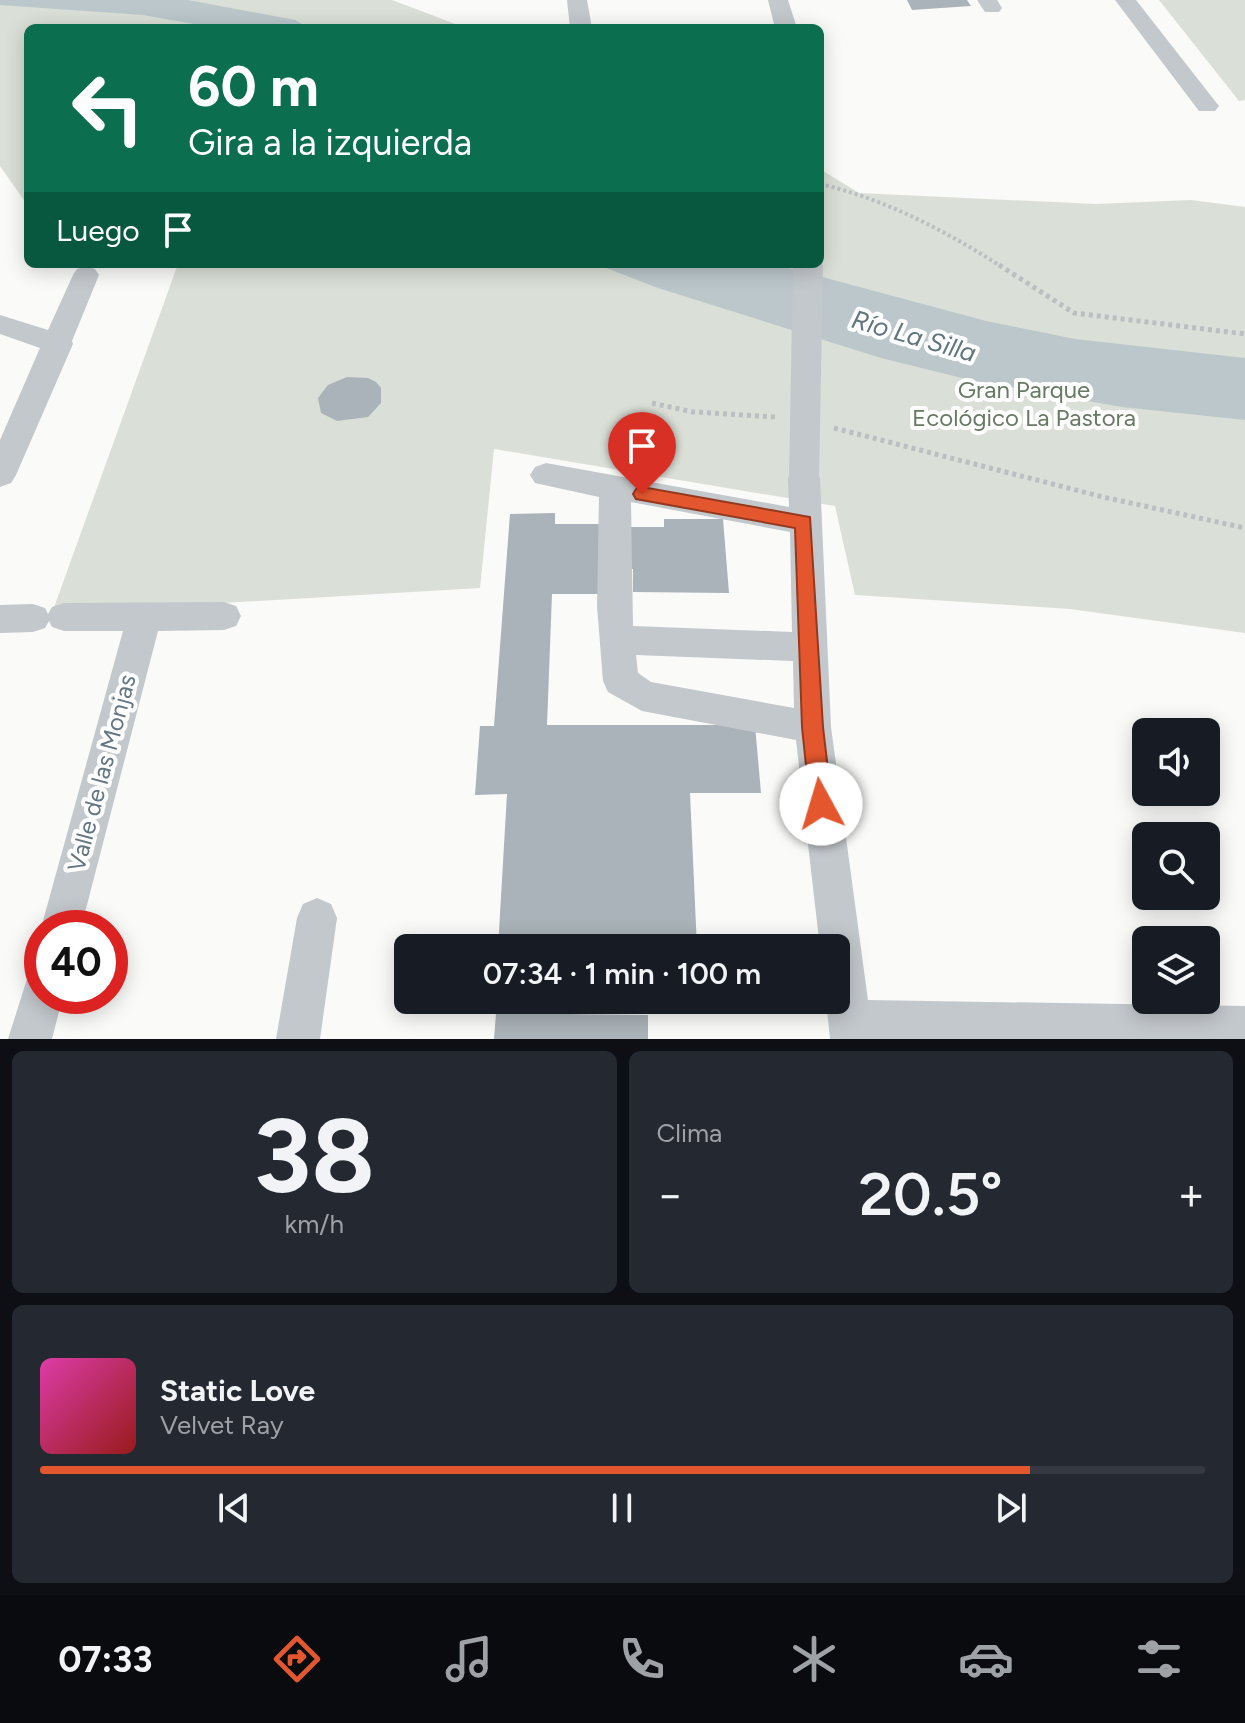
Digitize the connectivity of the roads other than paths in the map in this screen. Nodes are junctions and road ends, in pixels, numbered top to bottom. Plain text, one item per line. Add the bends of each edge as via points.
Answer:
1 (577, 0) edge
2 (778, 0) edge
3 (1125, 0) edge
4 (580, 24) edge
5 (785, 24) edge
6 (1207, 106) dead end
7 (808, 268) edge
8 (86, 275) dead end
9 (0, 324) edge
10 (59, 344) junction
11 (0, 475) edge
12 (546, 475) dead end
13 (615, 489) junction
14 (804, 522) junction
15 (224, 616) dead end
16 (33, 618) edge
17 (144, 618) junction
18 (616, 640) junction
19 (809, 647) junction
20 (813, 727) junction
21 (66, 910) edge
22 (317, 918) dead end
23 (37, 1014) edge
24 (1245, 1027) edge
25 (851, 1030) edge
26 (30, 1039) edge
27 (298, 1039) edge

1 - 4 street
2 - 5 street
3 - 6 street
7 - 14 street, bridge
8 - 10 street
9 - 10 street
10 - 11 street
12 - 13 street
13 - 14 street
13 - 18 street
14 - 19 street
15 - 17 street
16 - 17 street
17 - 21 street, Valle de las Monjas
18 - 19 street
18 - 20 street via 621,681 642,695
19 - 20 street
20 - 25 street
22 - 27 street
23 - 26 street
24 - 25 street

